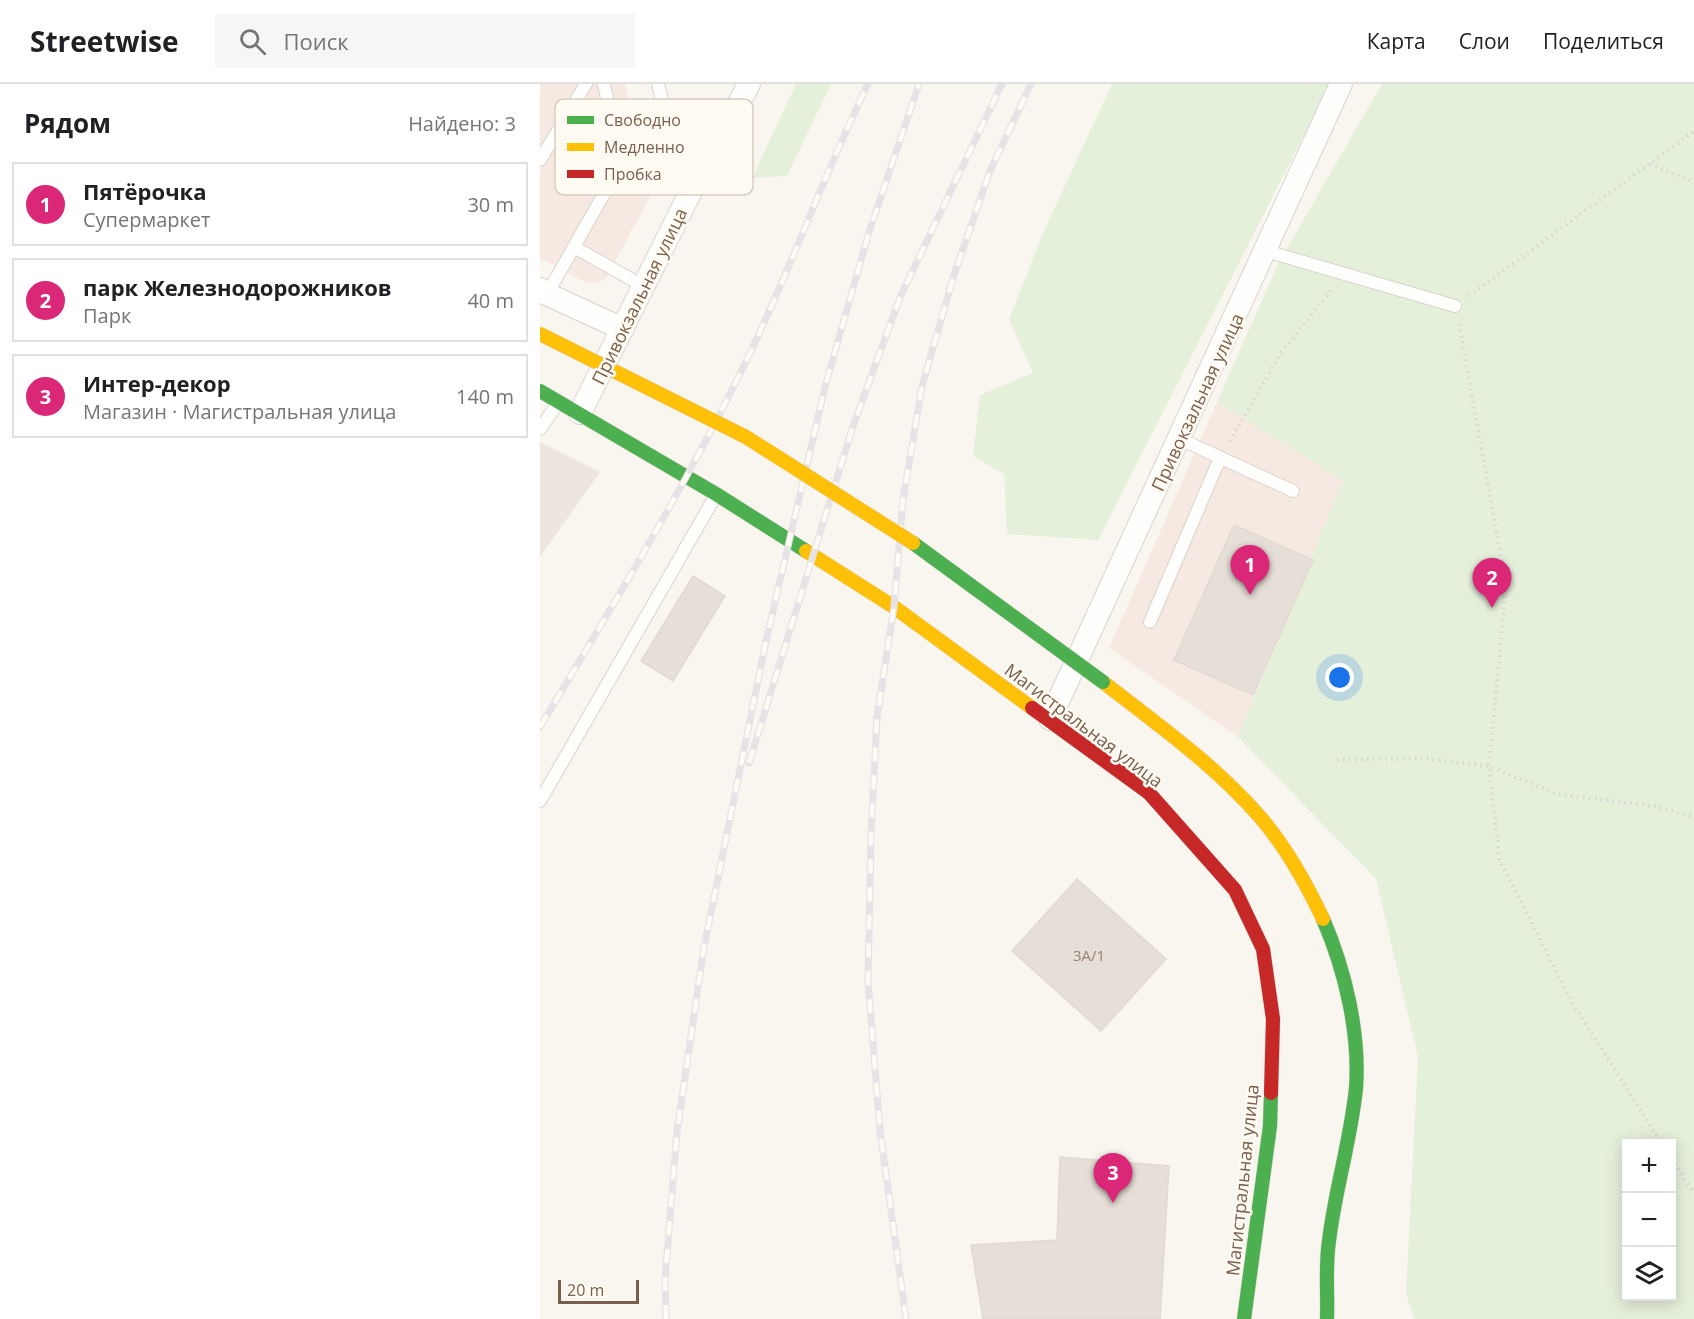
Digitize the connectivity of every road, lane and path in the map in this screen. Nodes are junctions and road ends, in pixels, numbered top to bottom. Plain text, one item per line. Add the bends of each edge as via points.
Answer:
1 (586, 84) edge
2 (604, 84) edge
3 (658, 84) edge
4 (749, 84) edge
5 (1341, 84) edge
6 (577, 99) edge
7 (607, 99) edge
8 (662, 99) edge
9 (741, 99) edge
10 (1694, 131) edge
11 (555, 135) edge
12 (540, 160) edge
13 (1650, 163) junction
14 (1694, 182) edge
15 (603, 195) edge
16 (685, 195) edge
17 (689, 195) edge
18 (686, 201) junction
19 (574, 247) junction
20 (1266, 252) junction
21 (1344, 274) junction
22 (540, 284) edge
23 (645, 287) junction
24 (540, 291) edge
25 (1455, 306) junction
26 (623, 329) junction
27 (540, 334) edge
28 (540, 391) edge
29 (560, 401) junction
30 (580, 413) junction
31 (540, 429) edge
32 (1180, 439) junction
33 (1220, 458) junction
34 (1293, 491) dead end
35 (716, 494) junction
36 (1150, 622) dead end
37 (1050, 719) junction
38 (1337, 760) dead end
39 (1489, 766) junction
40 (540, 801) edge
41 (1694, 817) edge
42 (1659, 1139) edge
43 (1676, 1166) edge
44 (1694, 1194) edge
45 (1244, 1319) edge
46 (1327, 1319) edge

1 - 6 lane
2 - 7 lane
3 - 8 lane
4 - 9 street, Привокзальная улица
5 - 20 street, Привокзальная улица
10 - 13 path
11 - 12 lane
13 - 14 path
13 - 25 path
15 - 19 lane
16 - 18 lane
17 - 18 street, Привокзальная улица
18 - 23 street, Привокзальная улица
19 - 22 lane via 550,290
19 - 23 lane
20 - 21 lane
20 - 32 street, Привокзальная улица
21 - 25 lane
21 - 33 path via 1281,353
23 - 26 street, Привокзальная улица
24 - 26 street
25 - 39 path via 1506,585
26 - 30 street, Привокзальная улица
27 - 46 main road, bridge via 671,397 802,471 944,564 1178,740 1234,789 1272,831 1315,902 1336,953 1351,1014 1356,1083 1329,1237
28 - 29 main road, Магистральная улица
29 - 30 main road, Магистральная улица
29 - 31 lane
30 - 35 main road, Магистральная улица
32 - 33 lane
32 - 37 street, Привокзальная улица
33 - 34 lane
33 - 36 lane
35 - 37 main road, Магистральная улица via 894,607
35 - 40 lane
37 - 45 main road, Магистральная улица via 1149,793 1235,890 1263,950 1273,1019 1270,1126
38 - 39 path via 1420,758
39 - 41 path via 1557,794 1655,806
39 - 42 path via 1499,859 1574,1005
43 - 44 path

